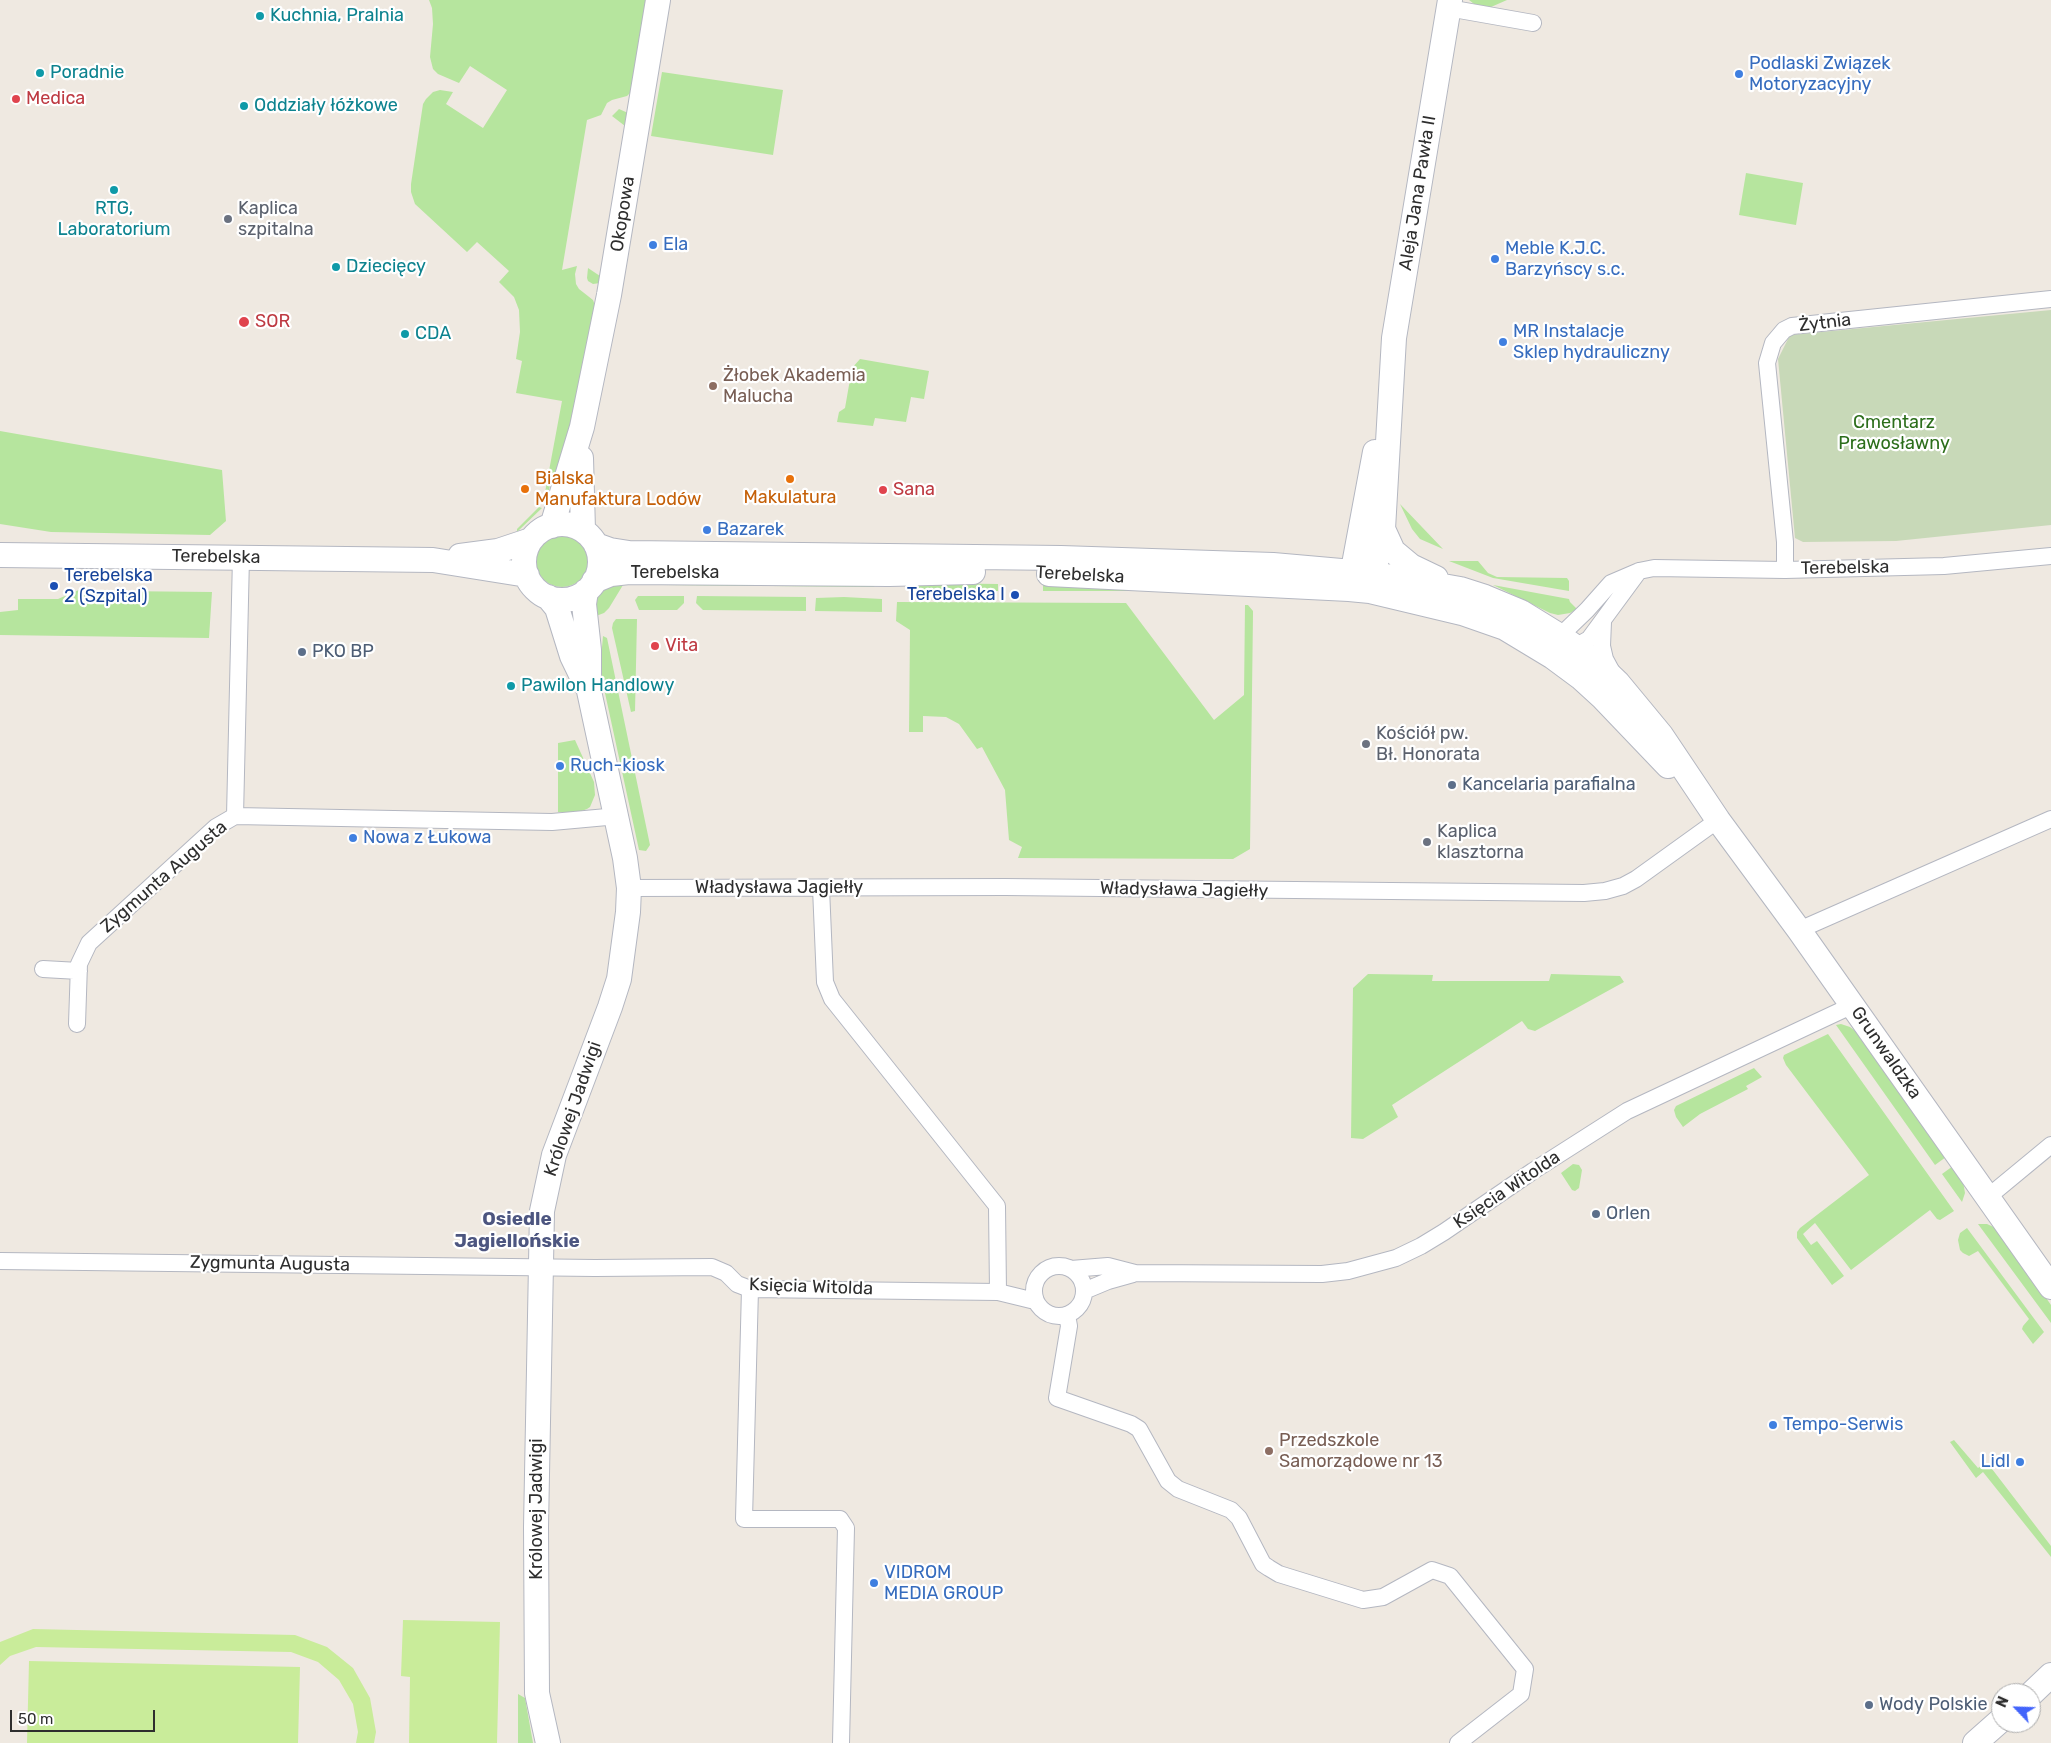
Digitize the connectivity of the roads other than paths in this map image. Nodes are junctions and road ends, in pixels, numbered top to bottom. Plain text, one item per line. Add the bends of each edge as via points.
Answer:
1 (658, 0) edge
2 (1449, 4) edge
3 (1533, 22) dead end
4 (2051, 300) edge
5 (1391, 387) junction
6 (582, 427) junction
7 (552, 526) junction
8 (1383, 529) junction
9 (589, 538) junction
10 (531, 540) junction
11 (0, 554) edge
12 (2051, 556) edge
13 (241, 557) junction
14 (432, 560) junction
15 (1785, 570) junction
16 (1639, 571) junction
17 (527, 575) junction
18 (1362, 581) junction
19 (590, 586) junction
20 (1460, 589) junction
21 (548, 597) junction
22 (1603, 622) junction
23 (1563, 646) junction
24 (1618, 683) junction
25 (589, 692) junction
26 (236, 816) junction
27 (618, 816) junction
28 (2051, 819) edge
29 (1718, 820) junction
30 (629, 888) junction
31 (821, 888) junction
32 (1800, 930) junction
33 (43, 969) dead end
34 (79, 970) junction
35 (1853, 1005) junction
36 (77, 1024) dead end
37 (2051, 1145) edge
38 (1988, 1197) junction
39 (0, 1261) edge
40 (540, 1267) junction
41 (1070, 1269) junction
42 (1135, 1273) junction
43 (1036, 1280) junction
44 (2051, 1287) edge
45 (750, 1289) junction
46 (1084, 1291) junction
47 (998, 1292) junction
48 (1035, 1301) junction
49 (1067, 1315) junction
50 (2051, 1675) edge
51 (2041, 1684) edge
52 (1991, 1729) edge
53 (548, 1743) edge
54 (840, 1743) edge
55 (1458, 1743) edge
56 (1975, 1743) edge

1 - 6 street, Okopowa via 609,295
2 - 3 street
2 - 5 street, Aleja Jana Pawła II via 1394,338
4 - 15 street, Żytnia via 1792,326 1784,330 1773,344 1767,363
5 - 8 street, Aleja Jana Pawła II
5 - 18 street, Aleja Jana Pawła II via 1373,462
6 - 7 street, Okopowa
6 - 9 street, Okopowa via 581,498
7 - 9 street via 573,526
7 - 10 street
8 - 18 street, Aleja Jana Pawła II
8 - 20 street, Terebelska via 1393,551 1411,566
9 - 18 street, Terebelska via 610,550 629,552 1198,562
9 - 19 street via 600,564
10 - 14 street, Terebelska via 498,551
10 - 17 street via 524,565
11 - 13 street, Terebelska
12 - 15 street, Terebelska via 1944,566
13 - 14 street, Terebelska
13 - 26 street
14 - 17 street, Terebelska
15 - 16 street, Terebelska via 1654,568
16 - 22 street
16 - 23 street, Terebelska via 1611,583 1587,610
17 - 21 street via 532,585
18 - 19 street, Terebelska via 993,571 889,574 629,572 611,574
18 - 20 street, Terebelska
18 - 23 street, Terebelska via 1488,621 1524,639
19 - 21 street via 568,599
19 - 25 street, Królowej Jadwigi via 584,604
20 - 23 street, Terebelska via 1505,605
21 - 25 street, Królowej Jadwigi via 556,608 572,656
22 - 23 street via 1588,639
22 - 24 street, Terebelska via 1605,659
23 - 24 street, Terebelska
23 - 29 street, Terebelska via 1580,677
24 - 29 street, Terebelska via 1661,735
25 - 27 street, Królowej Jadwigi
26 - 27 street via 552,822
26 - 34 street, Zygmunta Augusta via 216,827 89,943
27 - 30 street, Królowej Jadwigi
28 - 32 street
29 - 31 street, Władysława Jagiełły via 1630,883 1584,893
29 - 32 street, Grunwaldzka
30 - 31 street, Władysława Jagiełły
30 - 40 street, Królowej Jadwigi via 618,979 554,1155 542,1212
31 - 47 street via 825,982 832,999 997,1206
32 - 35 street, Grunwaldzka
33 - 34 street
34 - 36 street, Zygmunta Augusta
35 - 38 street, Grunwaldzka
35 - 42 street, Księcia Witolda via 1627,1111 1444,1232 1396,1258 1348,1271 1322,1274
37 - 38 street
38 - 44 street, Grunwaldzka
39 - 40 street, Zygmunta Augusta
40 - 45 street, Księcia Witolda via 712,1267
40 - 53 street, Królowej Jadwigi via 537,1693
41 - 42 street, Księcia Witolda via 1108,1266
41 - 43 street via 1063,1266 1047,1268
41 - 46 street via 1080,1278
42 - 46 street, Księcia Witolda
43 - 47 street, Księcia Witolda
43 - 48 street via 1033,1290
45 - 47 street, Księcia Witolda
45 - 54 street via 744,1519 840,1519 846,1528
46 - 49 street via 1079,1305
47 - 48 street, Księcia Witolda
48 - 49 street via 1048,1314
49 - 55 street via 1069,1326 1057,1398 1138,1429 1171,1484 1231,1510 1263,1564 1279,1574 1363,1600 1383,1597 1432,1570 1450,1576 1525,1668 1520,1694
50 - 51 street
52 - 56 street

